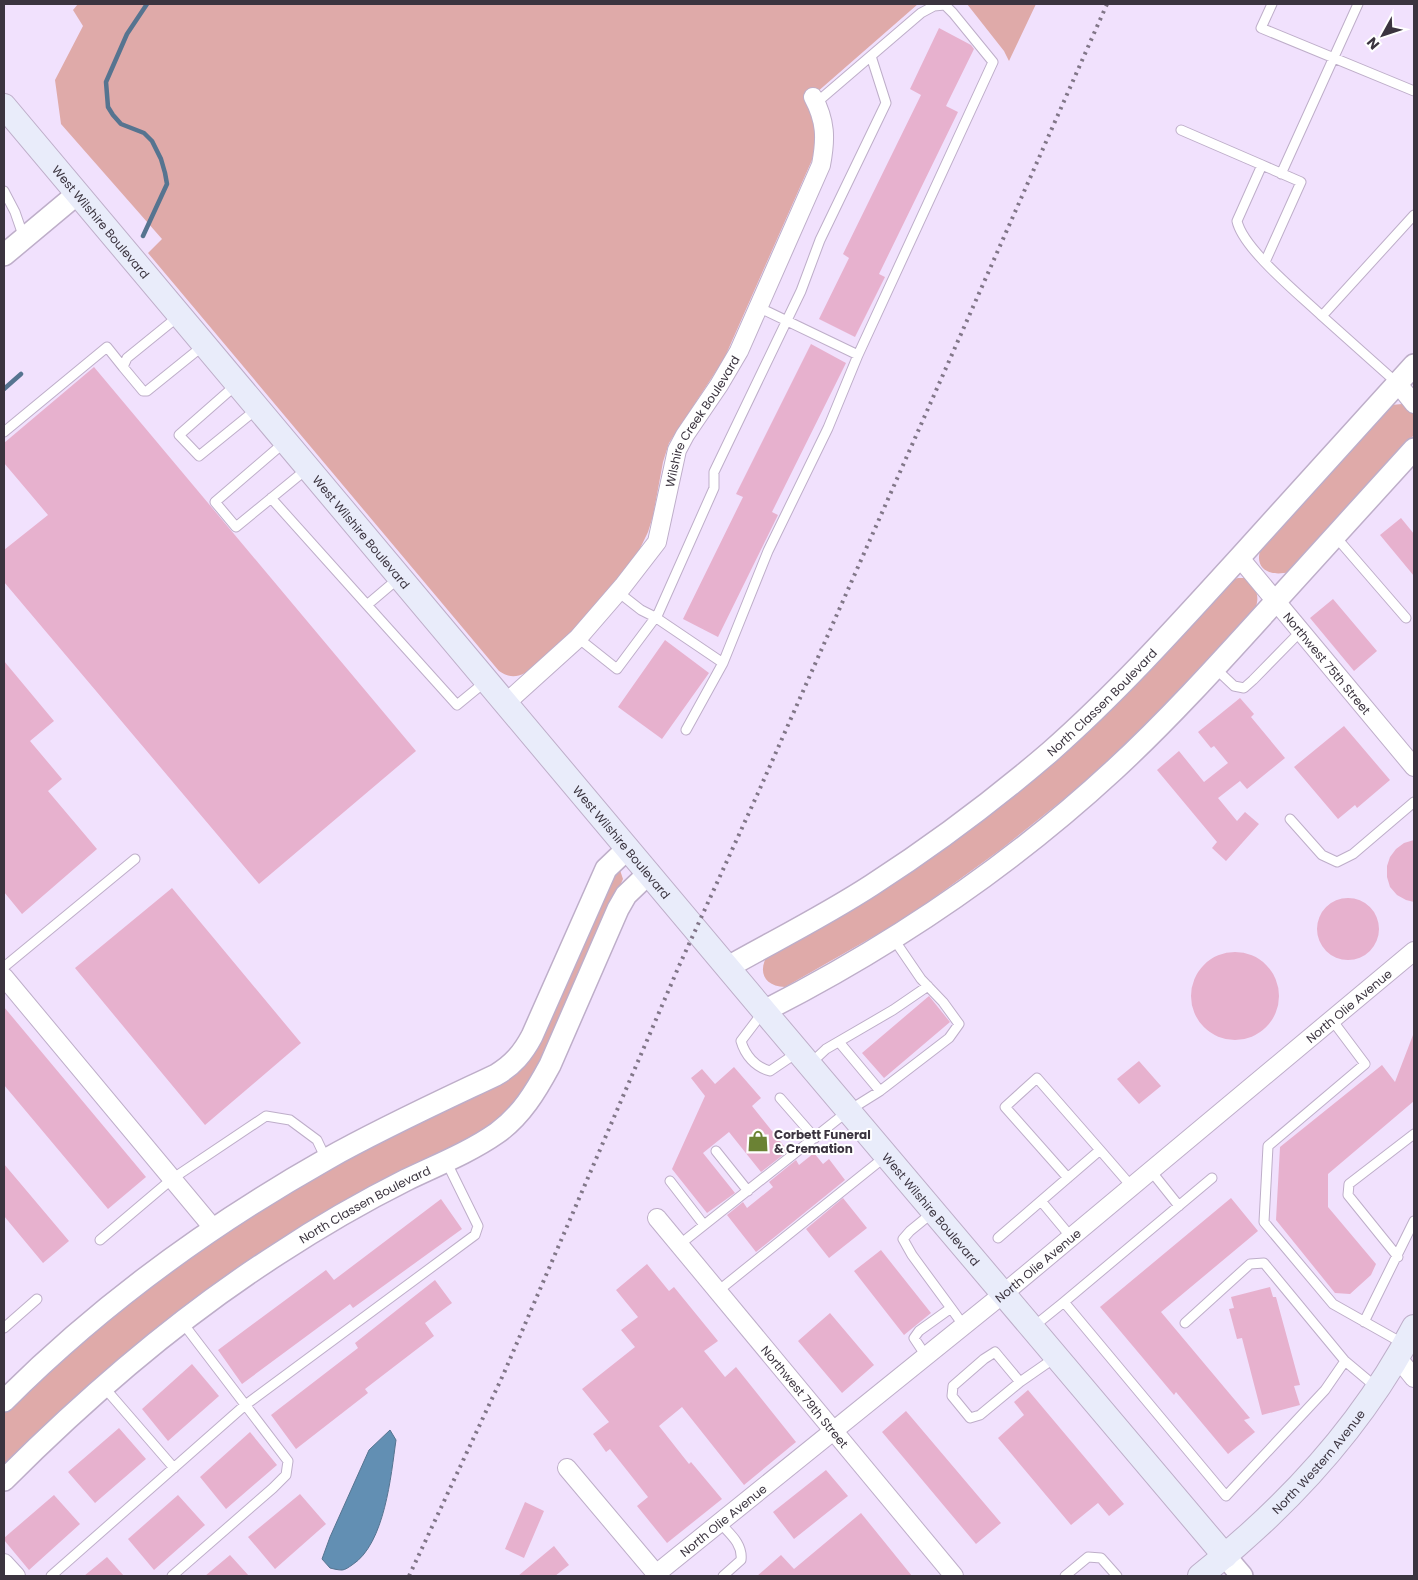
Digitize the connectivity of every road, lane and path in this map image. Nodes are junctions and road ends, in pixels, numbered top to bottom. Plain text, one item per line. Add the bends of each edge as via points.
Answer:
1 (1272, 4) edge
2 (1358, 4) edge
3 (871, 56) junction
4 (1334, 57) junction
5 (1414, 91) edge
6 (815, 100) joint
7 (4, 106) edge
8 (1181, 130) dead end
9 (1262, 166) junction
10 (1281, 174) junction
11 (4, 191) edge
12 (78, 194) junction
13 (1414, 215) edge
14 (24, 239) junction
15 (4, 255) edge
16 (1265, 262) junction
17 (758, 307) junction
18 (180, 315) junction
19 (1322, 316) junction
20 (787, 321) junction
21 (204, 344) junction
22 (858, 355) junction
23 (1414, 366) edge
24 (123, 367) junction
25 (237, 384) junction
26 (1398, 384) junction
27 (1414, 404) edge
28 (258, 408) junction
29 (4, 432) edge
30 (286, 441) junction
31 (1414, 449) edge
32 (308, 468) junction
33 (271, 498) junction
34 (1335, 536) junction
35 (1239, 557) junction
36 (400, 577) junction
37 (618, 592) junction
38 (1276, 601) junction
39 (367, 606) junction
40 (656, 617) junction
41 (1406, 618) dead end
42 (1302, 631) junction
43 (578, 638) junction
44 (723, 663) junction
45 (1215, 668) junction
46 (487, 681) junction
47 (506, 703) junction
48 (686, 730) dead end
49 (1414, 767) edge
50 (1414, 802) edge
51 (1290, 819) dead end
52 (628, 848) junction
53 (135, 859) dead end
54 (649, 873) junction
55 (893, 938) junction
56 (1414, 951) edge
57 (4, 967) edge
58 (728, 967) junction
59 (4, 976) edge
60 (928, 986) junction
61 (764, 1011) junction
62 (1332, 1020) junction
63 (839, 1042) junction
64 (804, 1058) junction
65 (880, 1090) junction
66 (780, 1098) dead end
67 (848, 1111) junction
68 (1414, 1134) edge
69 (815, 1138) junction
70 (1100, 1150) junction
71 (716, 1151) dead end
72 (886, 1156) junction
73 (326, 1159) junction
74 (446, 1161) junction
75 (1151, 1171) junction
76 (1068, 1178) junction
77 (1212, 1178) dead end
78 (172, 1179) junction
79 (670, 1181) dead end
80 (1132, 1187) junction
81 (748, 1191) junction
82 (1041, 1201) junction
83 (1179, 1206) junction
84 (934, 1212) junction
85 (657, 1218) dead end
86 (1414, 1221) edge
87 (704, 1225) junction
88 (214, 1229) junction
89 (1072, 1237) junction
90 (998, 1238) dead end
91 (100, 1240) dead end
92 (679, 1245) junction
93 (1398, 1257) junction
94 (718, 1291) junction
95 (1003, 1294) junction
96 (37, 1299) dead end
97 (1064, 1302) junction
98 (950, 1308) junction
99 (181, 1322) junction
100 (1364, 1322) junction
101 (1185, 1323) dead end
102 (964, 1326) junction
103 (4, 1328) edge
104 (1032, 1328) junction
105 (1405, 1343) edge
106 (926, 1356) junction
107 (1056, 1357) junction
108 (1345, 1361) junction
109 (1414, 1378) edge
110 (1020, 1382) junction
111 (103, 1386) junction
112 (1377, 1388) junction
113 (4, 1401) edge
114 (244, 1406) junction
115 (833, 1430) junction
116 (174, 1468) junction
117 (567, 1468) dead end
118 (4, 1480) edge
119 (720, 1523) junction
120 (1225, 1556) junction
121 (4, 1563) edge
122 (657, 1575) edge
123 (16, 1576) edge
124 (51, 1576) edge
125 (172, 1576) edge
126 (722, 1576) edge
127 (954, 1576) edge
128 (1065, 1576) edge
129 (1117, 1576) edge
130 (1200, 1576) edge
131 (1242, 1576) edge

1 - 4 lane via 1261,28
2 - 4 lane
3 - 6 lane
3 - 20 lane via 886,103 820,240
3 - 22 lane via 921,13 934,6 945,5 993,62
4 - 5 lane
4 - 10 lane
6 - 17 street, Wilshire Creek Boulevard via 824,127 821,166
7 - 12 main road, West Wilshire Boulevard
8 - 9 lane
9 - 10 lane
9 - 16 lane via 1238,221 1245,239
10 - 16 lane via 1301,182
11 - 14 lane
12 - 14 street
12 - 18 main road, West Wilshire Boulevard
13 - 19 lane
14 - 15 street
16 - 19 lane
17 - 20 lane
17 - 37 street, Wilshire Creek Boulevard via 739,351 677,450 657,542
18 - 21 main road, West Wilshire Boulevard
18 - 24 lane via 127,358
19 - 26 lane
20 - 22 lane
20 - 40 lane via 714,472 714,488
21 - 24 lane via 147,391 143,391
21 - 25 main road, West Wilshire Boulevard
22 - 44 lane via 828,428 768,551
23 - 26 street, North Classen Boulevard
24 - 29 lane via 107,347
25 - 28 main road, West Wilshire Boulevard
25 - 28 lane via 179,435 199,456
26 - 27 street
26 - 35 street, North Classen Boulevard
28 - 30 main road, West Wilshire Boulevard
30 - 32 main road, West Wilshire Boulevard
30 - 33 lane via 215,502 236,527
31 - 34 street
32 - 33 lane
32 - 36 main road, West Wilshire Boulevard
33 - 39 lane
34 - 38 street
34 - 41 lane
35 - 38 street, Northwest 75th Street
35 - 58 street, North Classen Boulevard via 1104,702 1050,752 980,809 872,885
36 - 39 lane
36 - 46 main road, West Wilshire Boulevard
37 - 40 lane
37 - 43 street, Wilshire Creek Boulevard
38 - 42 street, Northwest 75th Street
38 - 45 street
39 - 46 lane via 457,704
40 - 43 lane via 617,669
40 - 44 lane
42 - 45 lane via 1244,688 1234,686
42 - 49 street, Northwest 75th Street
43 - 47 street, Wilshire Creek Boulevard
44 - 48 lane
45 - 55 street via 1173,713 1065,813 959,894
46 - 47 main road, West Wilshire Boulevard
47 - 52 main road, West Wilshire Boulevard
50 - 51 lane via 1353,854 1337,862 1322,855
52 - 54 main road, West Wilshire Boulevard
52 - 73 street via 606,869 532,1036 516,1060 496,1075
53 - 57 lane
54 - 58 main road, West Wilshire Boulevard
54 - 74 street, North Classen Boulevard via 622,902 550,1065 526,1105 497,1133
55 - 60 lane
55 - 61 street
56 - 62 street, North Olie Avenue
58 - 61 main road, West Wilshire Boulevard
59 - 78 street
60 - 63 lane
60 - 65 lane via 959,1024 949,1038
61 - 64 main road, West Wilshire Boulevard
61 - 64 lane via 741,1041 745,1053 762,1069 770,1071
62 - 75 street, North Olie Avenue
62 - 100 lane via 1365,1064 1268,1146 1264,1222 1333,1304
63 - 64 lane
63 - 65 lane
64 - 67 main road, West Wilshire Boulevard
65 - 67 lane
66 - 69 lane
67 - 69 lane
67 - 72 main road, West Wilshire Boulevard
68 - 93 lane via 1349,1184 1348,1195
69 - 81 lane
70 - 76 lane
70 - 76 lane via 1036,1078 1004,1107
70 - 80 lane
71 - 81 lane
72 - 84 main road, West Wilshire Boulevard
72 - 94 lane
73 - 78 lane via 317,1140 290,1120 266,1116
73 - 88 street
74 - 99 street, North Classen Boulevard via 305,1237
74 - 114 lane via 478,1226 475,1235
75 - 80 street, North Olie Avenue
75 - 83 lane
76 - 82 lane
77 - 83 lane
78 - 88 street
78 - 91 lane
79 - 87 lane
80 - 89 street, North Olie Avenue
81 - 87 lane
82 - 89 lane
82 - 90 lane
83 - 97 lane
84 - 95 main road, West Wilshire Boulevard
84 - 98 lane via 903,1239
85 - 92 street, Northwest 79th Street
86 - 93 lane
87 - 92 lane
88 - 113 street via 88,1325
89 - 95 street, North Olie Avenue
92 - 94 street, Northwest 79th Street
93 - 100 lane
94 - 115 street, Northwest 79th Street
95 - 102 street, North Olie Avenue
95 - 104 main road, West Wilshire Boulevard
96 - 103 lane
97 - 104 lane
97 - 108 lane via 1226,1496 1326,1390
98 - 102 lane
98 - 106 lane via 914,1338
99 - 111 street, North Classen Boulevard
99 - 114 lane
100 - 105 lane
101 - 108 lane via 1250,1264 1264,1263
102 - 106 street, North Olie Avenue
104 - 107 main road, West Wilshire Boulevard
105 - 109 street
105 - 112 main road, North Western Avenue
106 - 115 street, North Olie Avenue
107 - 110 lane
107 - 120 main road, West Wilshire Boulevard
108 - 112 lane
110 - 110 lane via 995,1352 953,1386 952,1396 970,1418 980,1415
111 - 116 lane
111 - 118 street, North Classen Boulevard
112 - 120 main road, North Western Avenue via 1308,1477
114 - 116 lane
114 - 125 lane via 288,1461 286,1475
115 - 119 street, North Olie Avenue
115 - 127 street, Northwest 79th Street
116 - 124 lane
117 - 122 street
119 - 122 street, North Olie Avenue
119 - 126 lane via 742,1550 741,1560
120 - 130 main road, North Western Avenue
120 - 131 street, West Wilshire Boulevard
121 - 123 street
128 - 129 lane via 1088,1557 1101,1558

